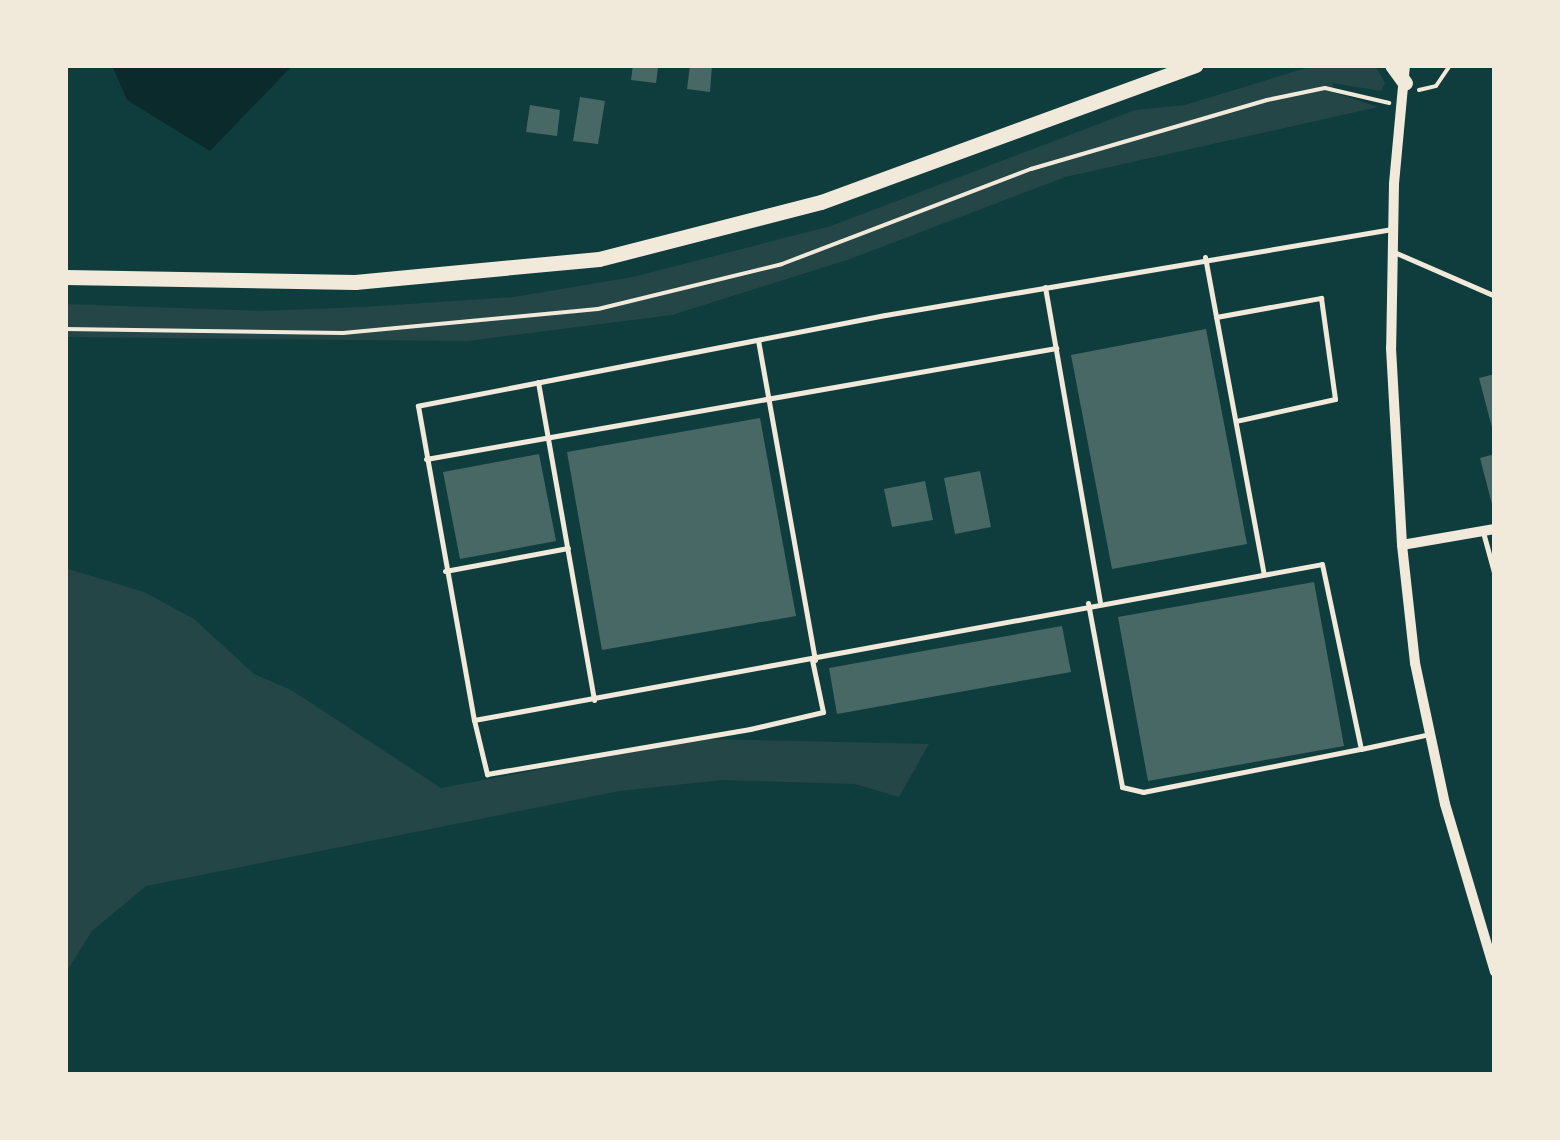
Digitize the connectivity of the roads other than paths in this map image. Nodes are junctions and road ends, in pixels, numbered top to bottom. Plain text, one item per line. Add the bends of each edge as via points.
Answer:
1 (1196, 65) edge
2 (1392, 65) edge
3 (1405, 65) edge
4 (1405, 86) junction
5 (1392, 228) junction
6 (1392, 250) junction
7 (1206, 258) junction
8 (65, 277) edge
9 (1045, 286) junction
10 (1495, 296) edge
11 (1216, 317) junction
12 (758, 340) junction
13 (1056, 348) junction
14 (538, 382) junction
15 (768, 397) junction
16 (1236, 421) junction
17 (549, 437) junction
18 (426, 459) junction
19 (1489, 530) edge
20 (1402, 545) junction
21 (568, 548) junction
22 (444, 571) junction
23 (1264, 574) junction
24 (1495, 576) edge
25 (1100, 601) junction
26 (1088, 603) junction
27 (814, 660) junction
28 (594, 700) junction
29 (474, 720) junction
30 (1430, 734) junction
31 (1361, 749) junction
32 (1495, 972) edge

1 - 8 highway via 820,202 599,260 356,282
2 - 4 highway
3 - 4 street
4 - 5 street
5 - 6 street
5 - 7 lane
6 - 10 lane
6 - 20 street
7 - 9 lane
7 - 11 lane
9 - 12 lane
9 - 13 lane
11 - 16 lane
11 - 16 lane via 1321,298 1335,400
12 - 14 lane
12 - 15 lane
13 - 15 lane
13 - 25 lane
14 - 17 lane
14 - 18 lane via 418,406
15 - 17 lane
15 - 27 lane
16 - 23 lane
17 - 18 lane
17 - 21 lane
18 - 22 lane
19 - 20 street
19 - 24 lane
20 - 30 street
21 - 22 lane
21 - 28 lane
22 - 29 lane
23 - 25 lane
23 - 31 lane via 1322,564
25 - 26 lane
26 - 27 lane
26 - 31 lane via 1122,787 1143,792
27 - 28 lane
27 - 29 lane via 823,712 750,728 487,774
28 - 29 lane
30 - 31 lane
30 - 32 street via 1478,930

